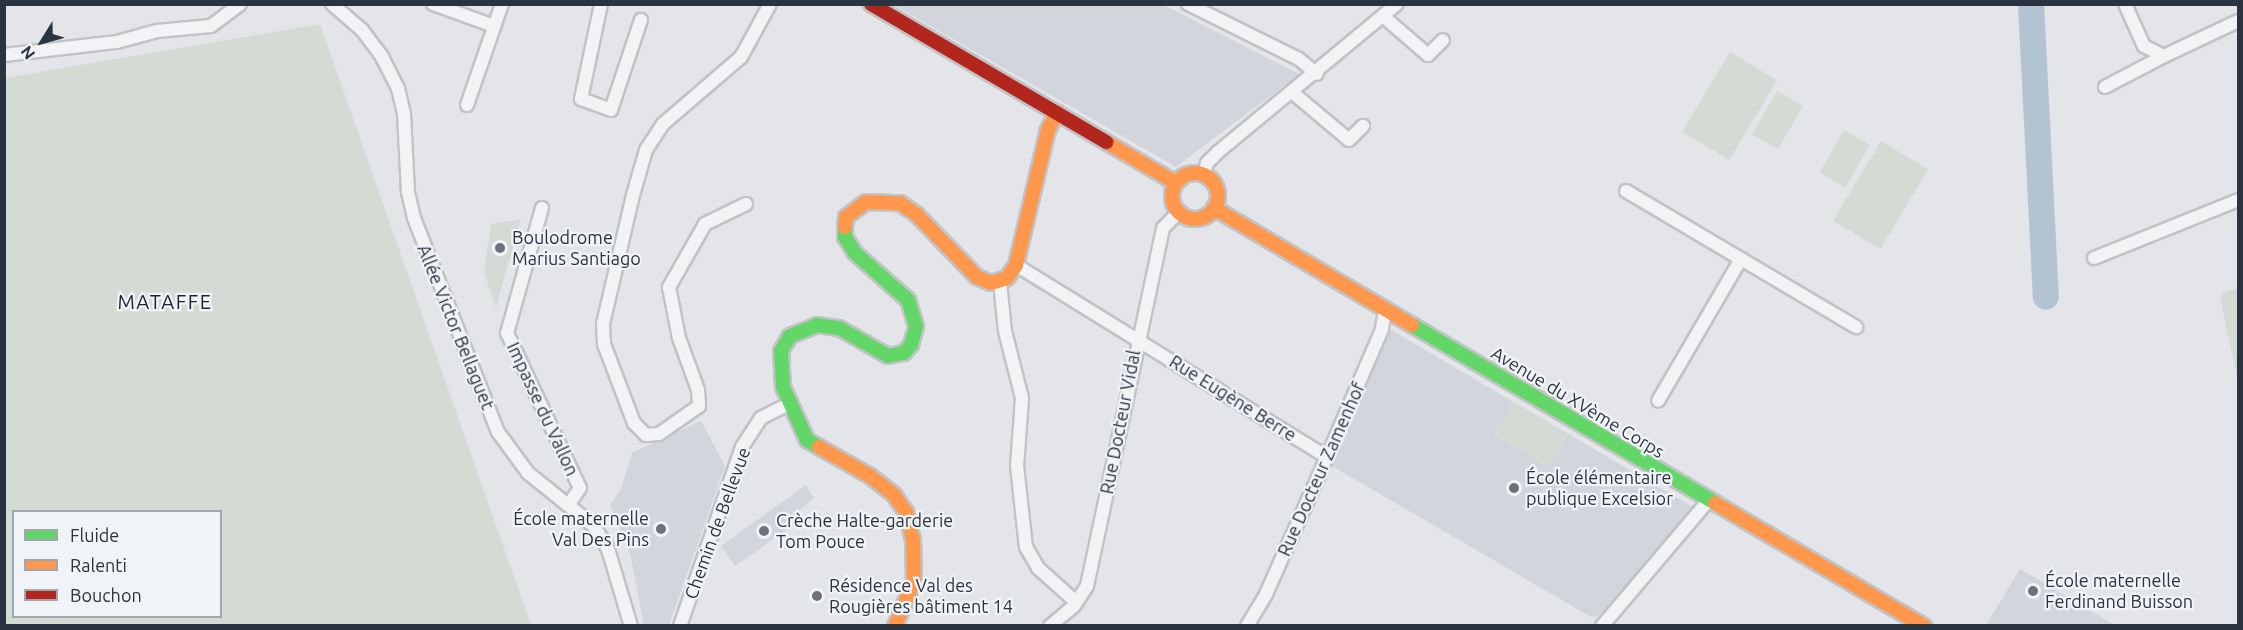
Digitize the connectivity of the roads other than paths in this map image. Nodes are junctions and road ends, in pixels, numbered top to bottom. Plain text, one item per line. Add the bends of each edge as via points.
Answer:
1 (240, 4) edge
2 (332, 4) edge
3 (433, 4) edge
4 (502, 4) edge
5 (601, 4) edge
6 (770, 4) edge
7 (872, 4) edge
8 (1188, 4) edge
9 (1397, 4) edge
10 (2125, 4) edge
11 (1384, 17) junction
12 (641, 20) dead end
13 (2238, 21) edge
14 (494, 26) junction
15 (1443, 40) dead end
16 (4, 55) edge
17 (2164, 56) junction
18 (1317, 74) junction
19 (2105, 87) dead end
20 (1293, 93) junction
21 (467, 105) dead end
22 (1057, 112) junction
23 (1363, 126) dead end
24 (1204, 174) junction
25 (1176, 183) junction
26 (1626, 191) dead end
27 (2238, 200) edge
28 (746, 204) dead end
29 (542, 208) dead end
30 (1214, 208) junction
31 (1179, 212) junction
32 (2094, 258) dead end
33 (1741, 259) junction
34 (1016, 265) junction
35 (1000, 282) junction
36 (1385, 309) junction
37 (1856, 327) dead end
38 (1137, 338) junction
39 (1658, 401) dead end
40 (788, 404) junction
41 (1327, 457) junction
42 (1709, 500) junction
43 (570, 503) junction
44 (1077, 602) junction
45 (631, 626) edge
46 (680, 626) edge
47 (895, 626) edge
48 (1050, 626) edge
49 (1247, 626) edge
50 (1602, 626) edge
51 (1924, 626) edge

1 - 16 street via 211,26
2 - 43 street, Allée Victor Bellaguet via 362,30 398,87 414,218 498,432 528,472
3 - 14 street
4 - 14 street
5 - 12 street via 580,99 611,110
6 - 28 street via 741,57 663,124 646,150 639,172 603,324 604,344 634,423 646,435 659,434 699,406 669,287 705,224
7 - 22 main road
8 - 18 street via 1299,59
9 - 11 street
10 - 17 street via 2144,46
11 - 15 street via 1428,56
11 - 18 street
13 - 17 street
14 - 21 street
17 - 19 street
18 - 20 street
20 - 23 street via 1349,140
20 - 24 street via 1218,152 1207,163
22 - 25 main road
22 - 34 main road via 1048,130
24 - 25 main road via 1188,174
24 - 30 main road via 1218,191
25 - 31 main road via 1172,198
26 - 33 street
27 - 32 street
29 - 43 street, Impasse du Vallon via 507,333 580,488
30 - 31 main road via 1200,219
30 - 36 main road, Avenue du XVème Corps
31 - 38 street, Rue Docteur Vidal via 1163,228
33 - 37 street
33 - 39 street
34 - 35 main road
34 - 38 street, Rue Eugène Berre
35 - 40 main road via 977,277 917,214 900,203 872,201 857,207 844,222 848,243 908,300 915,319 914,340 904,353 888,356 833,327 801,329 786,341 779,360
35 - 44 street via 1005,331 1022,398 1017,466 1026,547 1038,568
36 - 41 street, Rue Docteur Zamenhof via 1382,329
36 - 42 main road, Avenue du XVème Corps
38 - 41 street, Rue Eugène Berre
38 - 44 street, Rue Docteur Vidal via 1087,586
40 - 46 street, Chemin de Bellevue via 761,418 742,447
40 - 47 main road via 801,432 814,447 870,476 894,495 906,512 913,540 914,581
41 - 49 street, Rue Docteur Zamenhof via 1266,594
42 - 50 street
42 - 51 main road, Avenue du XVème Corps
43 - 45 street, Allée Victor Bellaguet via 594,526 608,549
44 - 48 street, Rue Docteur Vidal

